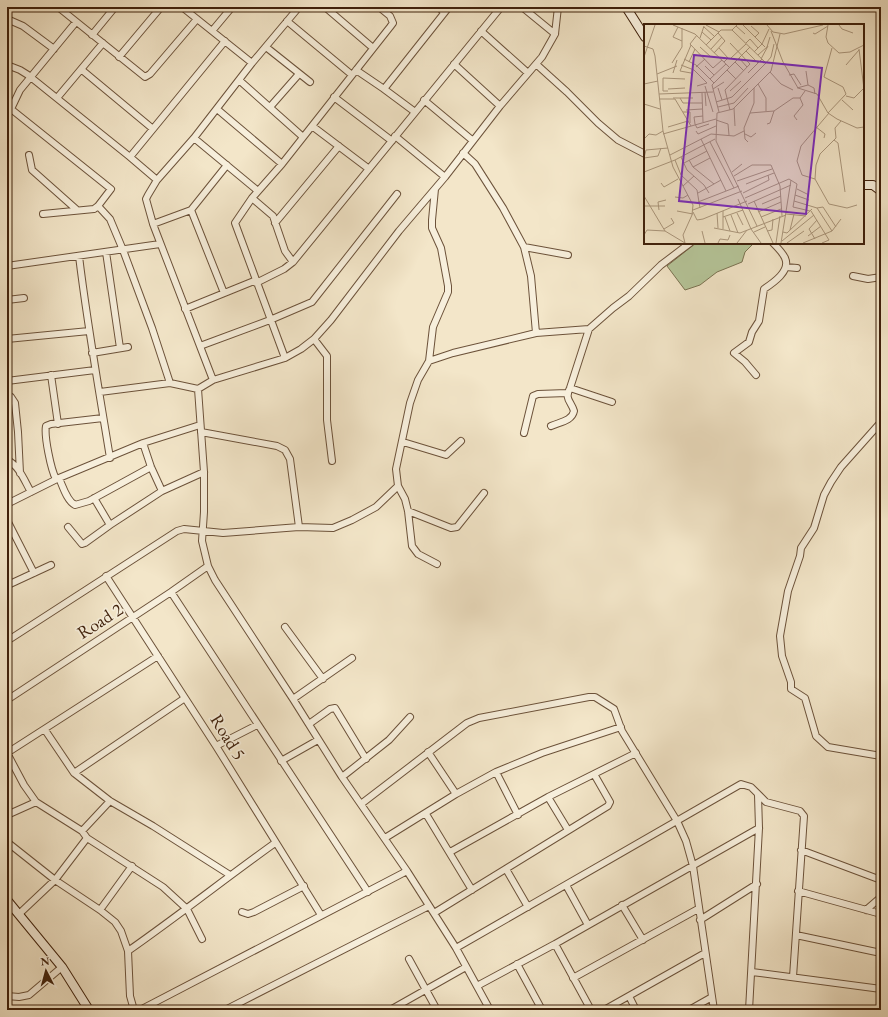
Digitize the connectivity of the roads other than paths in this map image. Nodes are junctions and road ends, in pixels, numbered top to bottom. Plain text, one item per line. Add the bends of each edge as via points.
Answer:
1 (58, 7) edge
2 (115, 7) edge
3 (161, 7) edge
4 (182, 7) edge
5 (232, 7) edge
6 (299, 7) edge
7 (325, 7) edge
8 (379, 7) edge
9 (438, 7) edge
10 (449, 7) edge
11 (522, 7) edge
12 (558, 7) edge
13 (626, 7) edge
14 (499, 8) edge
15 (444, 12) junction
16 (7, 19) edge
17 (197, 19) junction
18 (287, 21) junction
19 (76, 22) junction
20 (212, 31) junction
21 (481, 31) junction
22 (554, 34) junction
23 (92, 35) junction
24 (644, 35) edge
25 (225, 41) junction
26 (103, 44) junction
27 (266, 47) junction
28 (373, 48) junction
29 (54, 49) junction
30 (119, 57) junction
31 (252, 63) junction
32 (454, 64) junction
33 (536, 64) junction
34 (7, 65) edge
35 (82, 70) junction
36 (356, 70) junction
37 (528, 73) junction
38 (299, 74) junction
39 (352, 75) junction
40 (31, 77) junction
41 (239, 80) junction
42 (310, 82) dead end
43 (384, 89) junction
44 (57, 98) junction
45 (334, 98) junction
46 (424, 100) junction
47 (500, 106) junction
48 (270, 107) junction
49 (9, 108) edge
50 (217, 109) junction
51 (415, 112) junction
52 (312, 126) junction
53 (153, 129) junction
54 (303, 137) junction
55 (194, 138) junction
56 (394, 139) junction
57 (472, 140) junction
58 (339, 146) junction
59 (462, 153) junction
60 (644, 153) edge
61 (29, 155) dead end
62 (130, 157) junction
63 (282, 164) junction
64 (227, 165) junction
65 (369, 169) junction
66 (445, 177) junction
67 (157, 180) junction
68 (864, 185) edge
69 (435, 189) junction
70 (258, 191) junction
71 (881, 191) edge
72 (397, 194) dead end
73 (252, 198) junction
74 (98, 206) junction
75 (77, 210) junction
76 (191, 210) junction
77 (43, 214) dead end
78 (276, 223) junction
79 (153, 224) junction
80 (160, 244) junction
81 (689, 244) edge
82 (774, 244) edge
83 (524, 247) junction
84 (123, 250) junction
85 (106, 252) junction
86 (568, 255) dead end
87 (79, 256) junction
88 (293, 262) junction
89 (7, 266) edge
90 (786, 267) junction
91 (797, 268) dead end
92 (853, 276) dead end
93 (881, 277) edge
94 (256, 283) junction
95 (224, 293) junction
96 (24, 298) dead end
97 (7, 300) edge
98 (185, 309) junction
99 (270, 320) junction
100 (589, 329) junction
101 (88, 331) junction
102 (536, 333) junction
103 (7, 339) edge
104 (314, 339) junction
105 (200, 346) junction
106 (128, 347) dead end
107 (120, 348) junction
108 (92, 353) junction
109 (285, 358) junction
110 (428, 361) junction
111 (95, 370) junction
112 (51, 375) junction
113 (756, 375) dead end
114 (213, 380) junction
115 (7, 381) edge
116 (170, 383) junction
117 (7, 386) edge
118 (198, 389) junction
119 (569, 391) junction
120 (100, 392) junction
121 (8, 396) edge
122 (612, 402) dead end
123 (103, 418) junction
124 (881, 422) edge
125 (58, 424) junction
126 (200, 425) junction
127 (551, 426) dead end
128 (201, 432) junction
129 (524, 433) dead end
130 (403, 442) junction
131 (461, 442) dead end
132 (143, 443) junction
133 (110, 458) junction
134 (7, 460) edge
135 (332, 461) dead end
136 (151, 467) junction
137 (204, 472) junction
138 (20, 473) junction
139 (57, 479) junction
140 (398, 486) junction
141 (162, 491) junction
142 (31, 492) junction
143 (484, 493) dead end
144 (94, 498) junction
145 (7, 504) edge
146 (408, 511) junction
147 (7, 520) edge
148 (110, 525) junction
149 (68, 527) dead end
150 (299, 527) junction
151 (203, 531) junction
152 (437, 564) dead end
153 (51, 565) dead end
154 (208, 566) junction
155 (34, 573) junction
156 (106, 576) junction
157 (10, 584) dead end
158 (171, 592) junction
159 (133, 617) junction
160 (285, 627) dead end
161 (7, 640) edge
162 (158, 656) junction
163 (352, 658) dead end
164 (323, 679) junction
165 (185, 698) junction
166 (294, 699) junction
167 (7, 700) edge
168 (410, 717) dead end
169 (309, 724) junction
170 (257, 725) junction
171 (620, 727) junction
172 (45, 730) junction
173 (318, 740) junction
174 (216, 746) junction
175 (428, 752) junction
176 (7, 753) edge
177 (636, 753) junction
178 (881, 756) edge
179 (366, 759) junction
180 (281, 761) junction
181 (496, 772) junction
182 (74, 773) junction
183 (594, 774) junction
184 (342, 777) junction
185 (456, 794) junction
186 (758, 795) junction
187 (548, 797) junction
188 (110, 801) junction
189 (36, 802) junction
190 (361, 804) junction
191 (426, 814) junction
192 (7, 815) edge
193 (518, 815) junction
194 (677, 821) junction
195 (759, 828) junction
196 (568, 830) junction
197 (82, 831) junction
198 (87, 838) junction
199 (384, 838) junction
200 (7, 842) edge
201 (275, 843) junction
202 (802, 850) junction
203 (450, 852) junction
204 (132, 866) junction
205 (693, 866) junction
206 (506, 869) junction
207 (407, 871) junction
208 (230, 875) junction
209 (56, 880) junction
210 (881, 880) edge
211 (757, 884) junction
212 (566, 885) junction
213 (304, 886) junction
214 (472, 890) junction
215 (798, 891) junction
216 (368, 892) junction
217 (881, 897) edge
218 (7, 900) edge
219 (622, 905) junction
220 (429, 906) junction
221 (528, 907) junction
222 (187, 909) junction
223 (698, 909) junction
224 (100, 910) junction
225 (866, 910) junction
226 (242, 912) dead end
227 (434, 913) junction
228 (19, 914) junction
229 (881, 914) edge
230 (321, 915) junction
231 (700, 920) junction
232 (588, 925) junction
233 (796, 935) junction
234 (202, 939) dead end
235 (643, 940) junction
236 (555, 944) junction
237 (456, 948) junction
238 (880, 951) edge
239 (128, 952) junction
240 (705, 953) junction
241 (409, 960) dead end
242 (517, 964) junction
243 (62, 967) junction
244 (466, 967) junction
245 (752, 972) junction
246 (793, 977) junction
247 (573, 978) junction
248 (477, 986) junction
249 (881, 989) edge
250 (426, 990) junction
251 (7, 996) edge
252 (629, 996) junction
253 (712, 997) junction
254 (89, 1010) edge
255 (134, 1010) edge
256 (140, 1010) edge
257 (225, 1010) edge
258 (390, 1010) edge
259 (437, 1010) edge
260 (490, 1010) edge
261 (542, 1010) edge
262 (591, 1010) edge
263 (604, 1010) edge
264 (636, 1010) edge
265 (689, 1010) edge
266 (714, 1010) edge
267 (749, 1010) edge

1 - 19 street
2 - 23 street
3 - 30 street
4 - 17 street
5 - 20 street
6 - 18 street
7 - 28 street
8 - 28 street via 390,16 393,23
9 - 15 street
10 - 15 street
11 - 22 street
12 - 22 street
13 - 24 street
14 - 21 street
15 - 43 street
16 - 29 street via 23,26
17 - 20 street
17 - 30 street via 147,76 141,75
18 - 27 street
18 - 39 street
19 - 23 street
19 - 29 street
20 - 25 street
21 - 32 street
21 - 37 street
22 - 33 street
23 - 26 street
25 - 31 street
25 - 53 street
26 - 30 street
26 - 35 street
27 - 31 street
27 - 38 street
28 - 36 street
29 - 40 street
31 - 41 street
32 - 46 street
32 - 47 street
33 - 37 street
33 - 60 street via 618,140
34 - 40 street
35 - 44 street
35 - 53 street
36 - 39 street
36 - 43 street
37 - 47 street
38 - 42 street
38 - 48 street
39 - 45 street
40 - 44 street
40 - 49 street
41 - 48 street
41 - 50 street
43 - 51 street
44 - 62 street
45 - 52 street
45 - 56 street
46 - 51 street
46 - 57 street
47 - 57 street
48 - 54 street
49 - 74 street via 111,189
50 - 55 street
50 - 63 street
51 - 56 street
52 - 54 street
52 - 58 street
53 - 62 street
54 - 63 street
55 - 64 street
55 - 67 street
56 - 65 street
56 - 66 street
57 - 59 street
58 - 65 street
58 - 78 street
59 - 66 street
59 - 83 street via 475,164
61 - 75 street via 32,170
62 - 67 street
63 - 70 street
64 - 70 street
64 - 76 street
65 - 88 street
66 - 69 street
67 - 79 street via 146,199
68 - 71 street via 873,185
69 - 104 street
69 - 110 street via 432,228 441,248 448,292 433,327
70 - 73 street
72 - 99 street via 312,302
73 - 78 street via 273,216
73 - 94 street via 235,223
74 - 75 street via 94,209
74 - 84 street via 110,219
75 - 77 street
76 - 79 street
76 - 95 street
78 - 88 street via 285,251
79 - 80 street
80 - 84 street
80 - 98 street
81 - 100 street
82 - 90 street via 786,258
83 - 86 street
83 - 102 street via 531,276
84 - 85 street
84 - 116 street
85 - 87 street
85 - 107 street
87 - 89 street
87 - 101 street
88 - 94 street
90 - 91 street
90 - 113 street via 776,282 764,289 759,321 749,342 734,353
92 - 93 street via 868,279
94 - 95 street via 254,281
94 - 99 street
95 - 98 street
96 - 97 street
98 - 105 street
99 - 105 street
99 - 109 street
100 - 102 street
100 - 119 street
101 - 103 street
101 - 108 street
102 - 110 street
104 - 109 street
104 - 135 street via 327,356 327,420
105 - 114 street
106 - 107 street
107 - 108 street
108 - 111 street
109 - 114 street
110 - 130 street via 410,403
111 - 112 street
111 - 120 street
112 - 115 street
112 - 125 street
114 - 118 street
116 - 118 street
116 - 120 street
117 - 121 street
118 - 126 street
119 - 122 street
119 - 127 street via 567,397 574,416
119 - 129 street via 533,396
120 - 123 street
121 - 138 street via 15,403
123 - 125 street
123 - 133 street
124 - 178 street via 842,467 824,495 814,528 801,548 788,591 780,636 782,656 791,689 805,698 816,736 828,747
125 - 139 street via 48,425 45,432 53,473
126 - 128 street
126 - 132 street
128 - 137 street
128 - 150 street via 277,446 285,450 290,459
130 - 131 street via 446,455
130 - 140 street via 396,469
132 - 133 street
132 - 136 street
133 - 139 street
134 - 138 street
136 - 141 street
136 - 144 street
137 - 141 street
137 - 151 street
138 - 142 street
139 - 142 street
139 - 144 street via 75,505
140 - 146 street
140 - 150 street via 376,508 333,528
141 - 148 street
142 - 145 street
143 - 146 street via 454,528
144 - 148 street
146 - 152 street via 414,550
147 - 155 street
148 - 149 street via 83,544
150 - 151 street via 223,533
151 - 154 street via 202,541
151 - 156 street via 177,531
153 - 155 street
154 - 158 street, Road 2
154 - 166 street
155 - 157 street
156 - 159 street, Road 5
156 - 161 street
158 - 159 street, Road 2
158 - 170 street
159 - 162 street, Road 5
159 - 167 street, Road 2
160 - 164 street
162 - 165 street, Road 5
162 - 172 street
163 - 164 street
164 - 166 street
165 - 174 street, Road 5
165 - 182 street
166 - 169 street
168 - 179 street via 389,740
169 - 173 street
169 - 179 street via 335,708
170 - 174 street
170 - 180 street
171 - 175 street via 614,709 595,697 589,697 479,718 467,723
171 - 177 street
171 - 181 street via 542,753
172 - 176 street
172 - 182 street
173 - 180 street
173 - 184 street
174 - 201 street, Road 5
175 - 185 street
175 - 190 street
176 - 189 street
177 - 183 street
177 - 194 street
179 - 184 street
180 - 216 street
181 - 185 street
181 - 193 street
182 - 188 street
183 - 187 street
183 - 196 street via 610,802
184 - 190 street
185 - 191 street
186 - 194 street via 751,787 741,784
186 - 195 street
186 - 202 street via 766,802 803,813
187 - 193 street
187 - 196 street
188 - 197 street
188 - 208 street
189 - 192 street
189 - 197 street
190 - 199 street
191 - 199 street
191 - 203 street
193 - 203 street
194 - 205 street via 686,840
194 - 212 street
195 - 205 street
195 - 211 street
196 - 206 street
197 - 198 street
198 - 204 street
198 - 209 street
199 - 207 street
200 - 209 street
201 - 208 street
201 - 213 street, Road 5
202 - 210 street
202 - 215 street
203 - 214 street
204 - 222 street via 163,887
204 - 224 street
205 - 219 street
205 - 223 street
206 - 214 street
206 - 221 street
207 - 216 street
207 - 220 street
208 - 222 street
209 - 224 street
209 - 228 street
211 - 231 street
211 - 245 street
212 - 221 street
212 - 232 street
213 - 226 street via 254,912
213 - 230 street, Road 5
214 - 227 street
215 - 225 street
215 - 233 street
216 - 230 street
217 - 225 street
218 - 228 street
219 - 232 street
219 - 235 street
220 - 227 street
220 - 257 street
221 - 237 street
222 - 234 street
222 - 239 street
223 - 231 street
223 - 235 street
224 - 239 street via 115,922 121,931
225 - 229 street
227 - 237 street
228 - 243 street
230 - 256 street
231 - 240 street
232 - 236 street
233 - 238 street
233 - 246 street
235 - 247 street
236 - 242 street
236 - 247 street
237 - 244 street
239 - 255 street via 130,996
240 - 252 street
240 - 253 street
241 - 250 street
242 - 248 street
242 - 261 street
243 - 251 street via 29,995
243 - 254 street
244 - 248 street
244 - 250 street
245 - 246 street
245 - 267 street
246 - 249 street
247 - 262 street
248 - 260 street
250 - 258 street
250 - 259 street
252 - 263 street
252 - 264 street
253 - 265 street
253 - 266 street

